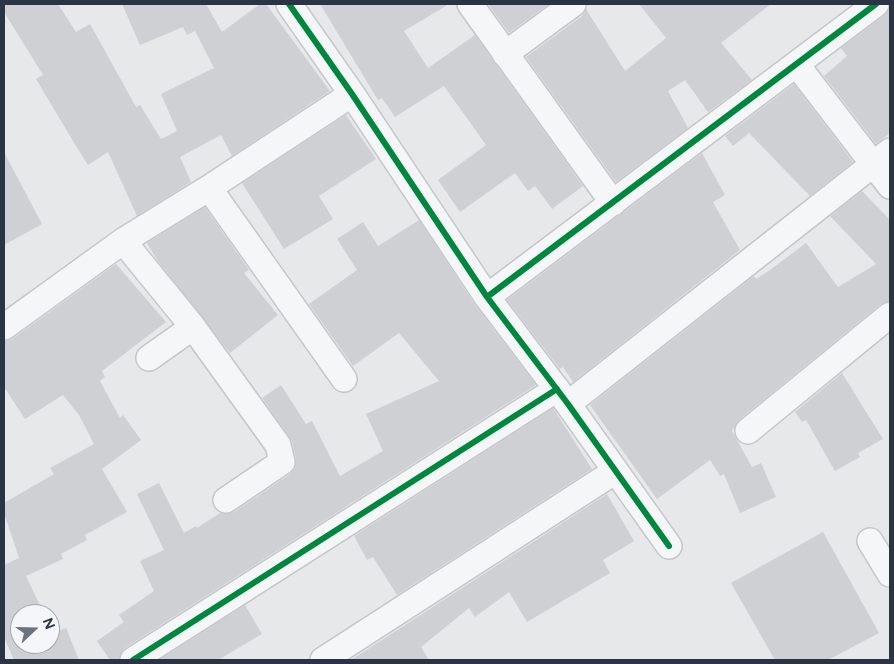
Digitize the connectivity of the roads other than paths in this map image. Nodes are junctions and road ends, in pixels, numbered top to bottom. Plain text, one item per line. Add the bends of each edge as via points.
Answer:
1 (289, 4) edge
2 (470, 4) edge
3 (573, 4) edge
4 (876, 4) edge
5 (505, 54) junction
6 (797, 65) junction
7 (352, 94) junction
8 (882, 157) edge
9 (890, 186) edge
10 (209, 188) junction
11 (613, 203) junction
12 (123, 241) junction
13 (487, 298) junction
14 (890, 315) edge
15 (193, 326) junction
16 (4, 327) edge
17 (149, 358) dead end
18 (344, 379) dead end
19 (562, 396) junction
20 (748, 431) dead end
21 (614, 472) junction
22 (226, 500) dead end
23 (870, 541) dead end
24 (669, 546) dead end
25 (890, 574) edge
26 (134, 660) edge
27 (323, 660) edge

1 - 7 street
2 - 5 street
3 - 5 street
4 - 6 street
5 - 11 street
6 - 8 street
6 - 11 street
7 - 10 street
7 - 13 street
8 - 9 street
8 - 19 street
10 - 12 street
10 - 18 street
11 - 13 street
12 - 15 street
12 - 16 street
13 - 19 street
14 - 20 street
15 - 17 street
15 - 22 street via 278,444 282,462
19 - 21 street
19 - 26 street
21 - 24 street
21 - 27 street
23 - 25 street

